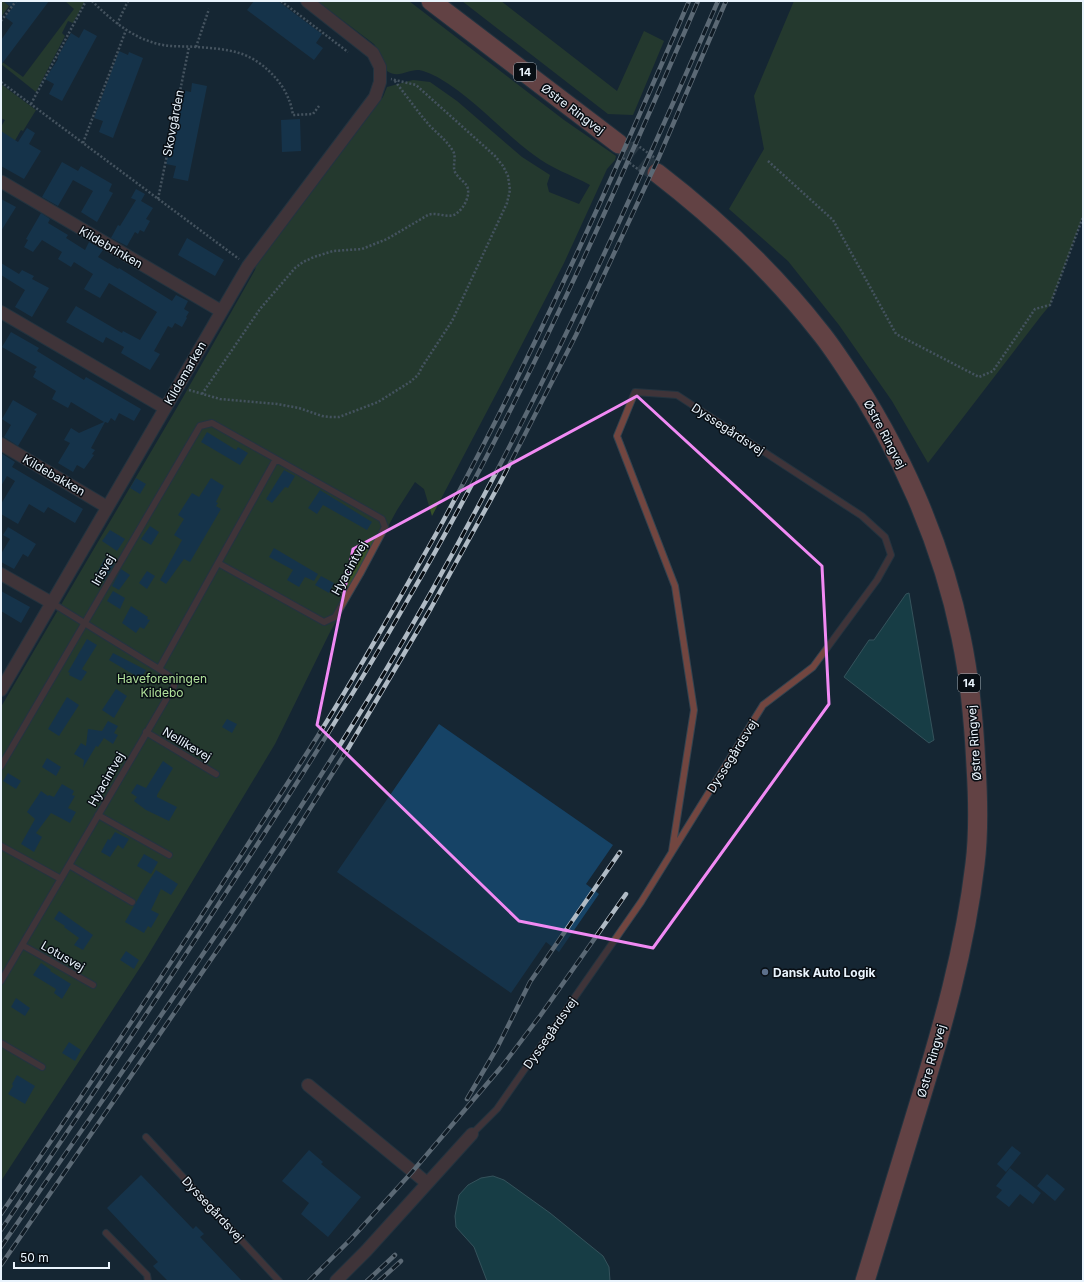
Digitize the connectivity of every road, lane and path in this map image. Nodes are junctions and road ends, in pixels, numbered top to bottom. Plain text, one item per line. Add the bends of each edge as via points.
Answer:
1 (16, 1) edge
2 (86, 1) edge
3 (92, 1) edge
4 (128, 1) edge
5 (281, 1) edge
6 (307, 1) edge
7 (431, 1) edge
8 (209, 9) dead end
9 (1, 21) edge
10 (117, 24) junction
11 (126, 30) junction
12 (189, 46) junction
13 (196, 47) junction
14 (348, 52) dead end
15 (394, 79) junction
16 (380, 80) junction
17 (1, 82) edge
18 (31, 104) junction
19 (319, 106) dead end
20 (83, 143) junction
21 (621, 145) junction
22 (768, 162) dead end
23 (655, 170) junction
24 (1, 183) edge
25 (158, 199) junction
26 (1083, 217) edge
27 (248, 266) junction
28 (221, 311) junction
29 (1, 312) edge
30 (177, 387) junction
31 (202, 394) junction
32 (165, 408) junction
33 (242, 441) joint
34 (1, 444) edge
35 (276, 459) junction
36 (107, 507) junction
37 (218, 563) junction
38 (1, 574) edge
39 (52, 604) junction
40 (84, 623) junction
41 (160, 669) junction
42 (1, 690) edge
43 (146, 732) junction
44 (1, 766) edge
45 (216, 774) dead end
46 (98, 815) junction
47 (1, 846) edge
48 (672, 851) junction
49 (169, 855) dead end
50 (69, 865) junction
51 (61, 879) junction
52 (132, 902) dead end
53 (22, 945) junction
54 (1, 981) edge
55 (93, 985) dead end
56 (1, 1043) edge
57 (42, 1067) dead end
58 (308, 1085) dead end
59 (472, 1134) joint
60 (146, 1137) dead end
61 (427, 1183) junction
62 (106, 1233) dead end
63 (148, 1281) edge
64 (279, 1281) edge
65 (336, 1281) edge
66 (865, 1281) edge

1 - 9 path
2 - 18 path
3 - 10 path
4 - 10 path
5 - 14 path
6 - 16 street, Kildemarken via 373,52 380,67
7 - 21 main road, Østre Ringvej / 14
8 - 13 path
10 - 11 path
11 - 12 path via 164,45
11 - 20 path
12 - 13 path
12 - 25 path, Skovgården
13 - 19 path via 241,53 252,59 280,82 293,115 313,114
15 - 16 path
15 - 31 path via 453,151 454,170 467,186 468,193 461,211 451,216 433,213 387,239 362,249 333,251 299,265 260,309
15 - 31 path via 416,85 495,156 504,166 508,176 510,190 507,203 452,321 418,375 410,382 378,402 339,416 322,416 299,408 220,399
16 - 27 street, Kildemarken via 375,97
17 - 18 path
18 - 20 path
20 - 25 path
21 - 23 path
21 - 23 path
22 - 26 path via 833,220 896,334 979,377 993,371 1035,309 1050,305
23 - 66 main road, Østre Ringvej / 14 via 718,222 774,276 822,334 867,400 908,477 942,562 961,637 974,717 978,799 975,862 966,926 955,979 930,1067
24 - 28 street, Kildebrinken
25 - 27 path
27 - 28 street, Kildemarken
28 - 30 street, Kildemarken
29 - 32 street
30 - 31 path
30 - 32 street, Kildemarken
32 - 36 street, Kildemarken
33 - 35 lane, Hyacintvej
33 - 40 lane, Irisvej via 212,423 200,426
34 - 36 street, Kildebakken
35 - 37 lane
35 - 37 lane, Hyacintvej via 382,519 385,527 360,574 335,617 324,622
36 - 39 street, Kildemarken
37 - 41 lane
38 - 39 street
39 - 40 lane, Hyacintvej
39 - 42 street, Kildemarken
40 - 41 lane, Hyacintvej
40 - 44 lane, Irisvej
41 - 43 lane, Hyacintvej via 172,678 174,686
43 - 45 lane, Nellikevej
43 - 46 lane, Hyacintvej
46 - 49 lane
46 - 50 lane, Hyacintvej
47 - 51 lane
48 - 48 lane, Dyssegårdsvej via 694,710 675,586 617,436 635,392 677,395 862,516 885,537 890,555 877,580 813,667 763,705
48 - 59 lane, Dyssegårdsvej via 641,902 497,1109
50 - 51 lane, Hyacintvej
50 - 52 lane
51 - 53 lane, Hyacintvej
53 - 54 lane, Hyacintvej
53 - 55 lane, Lotusvej
56 - 57 lane
58 - 61 street
59 - 61 street, Dyssegårdsvej
60 - 64 lane, Dyssegårdsvej
61 - 65 street, Dyssegårdsvej via 366,1252
62 - 63 lane via 147,1275

